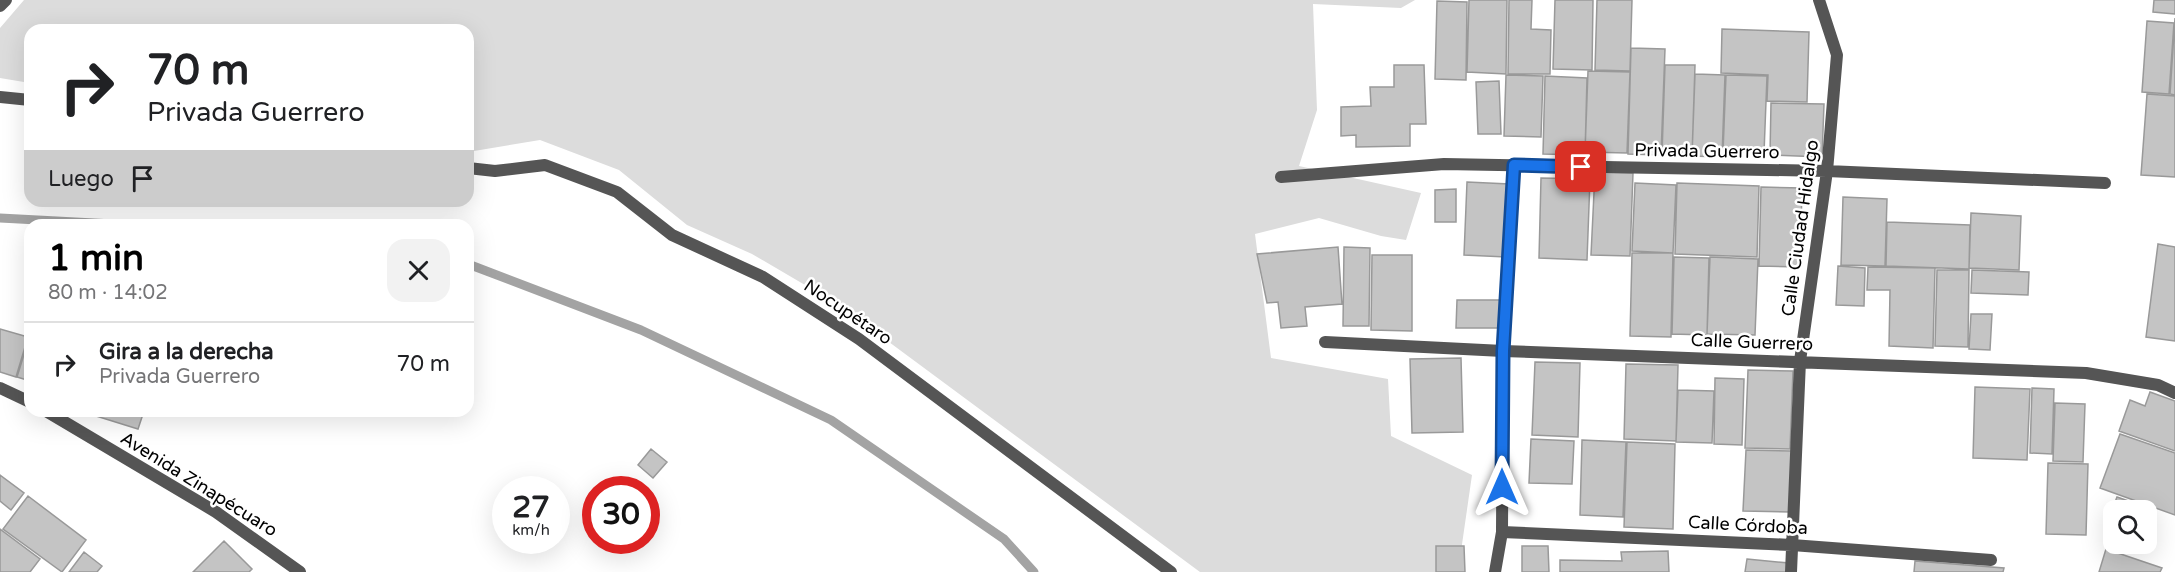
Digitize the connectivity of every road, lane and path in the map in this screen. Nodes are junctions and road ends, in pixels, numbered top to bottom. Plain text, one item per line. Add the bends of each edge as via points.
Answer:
1 (6, 0) edge
2 (1819, 0) edge
3 (0, 6) edge
4 (0, 97) edge
5 (24, 99) edge
6 (1514, 165) junction
7 (474, 169) edge
8 (1827, 171) junction
9 (1281, 177) dead end
10 (2106, 183) dead end
11 (1325, 342) dead end
12 (1503, 351) junction
13 (1800, 361) junction
14 (0, 388) edge
15 (2175, 393) edge
16 (24, 399) edge
17 (56, 417) edge
18 (1502, 532) junction
19 (1792, 545) junction
20 (1991, 560) dead end
21 (300, 572) edge
22 (1171, 572) edge
23 (1495, 572) edge
24 (1791, 572) edge

1 - 3 street
2 - 8 street, Calle Ciudad Hidalgo via 1838,55
4 - 5 street
6 - 8 street, Privada Guerrero
6 - 9 street, Privada Guerrero via 1444,164
6 - 12 street
7 - 22 street, Nocupétaro via 495,171 545,165 617,192 672,234 763,277 859,339
8 - 10 street
8 - 13 street, Calle Ciudad Hidalgo
11 - 12 street, Calle Guerrero
12 - 13 street, Calle Guerrero
12 - 18 street
13 - 15 street, Calle Guerrero via 2086,373 2158,385
13 - 19 street, Calle Ciudad Hidalgo
14 - 16 street
17 - 21 street, Avenida Zinapécuaro via 216,512
18 - 19 street, Calle Córdoba
18 - 23 street
19 - 20 street, Calle Córdoba
19 - 24 street, Calle Ciudad Hidalgo

